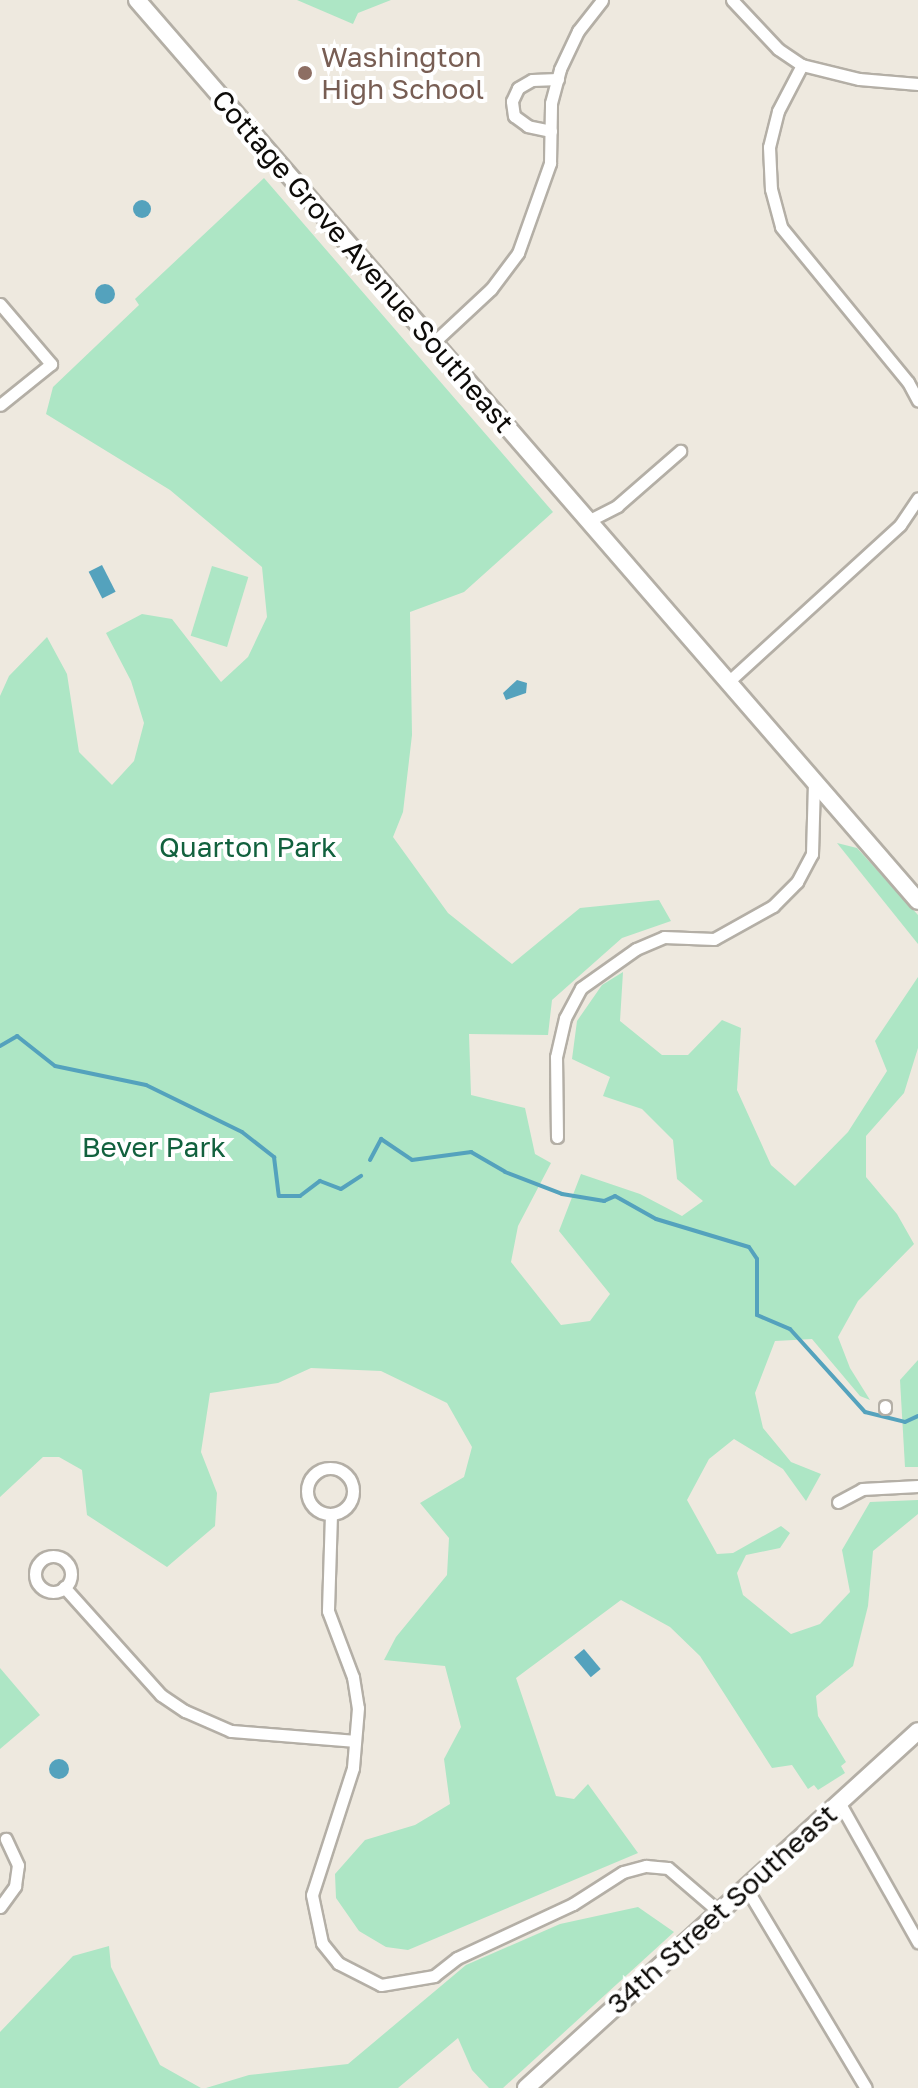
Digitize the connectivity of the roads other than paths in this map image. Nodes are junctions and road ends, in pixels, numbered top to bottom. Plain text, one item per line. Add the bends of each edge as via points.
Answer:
1 (137, 0) edge
2 (602, 0) edge
3 (732, 0) edge
4 (802, 65) junction
5 (558, 79) junction
6 (918, 84) edge
7 (551, 131) junction
8 (0, 304) edge
9 (433, 343) junction
10 (918, 401) edge
11 (0, 405) edge
12 (680, 451) dead end
13 (918, 498) edge
14 (588, 521) junction
15 (727, 683) junction
16 (814, 781) junction
17 (918, 901) edge
18 (557, 1137) dead end
19 (918, 1486) edge
20 (838, 1502) dead end
21 (331, 1514) junction
22 (64, 1587) dead end
23 (918, 1731) edge
24 (354, 1741) junction
25 (839, 1802) junction
26 (6, 1839) dead end
27 (745, 1886) junction
28 (0, 1907) edge
29 (718, 1911) junction
30 (918, 1942) edge
31 (526, 2088) edge
32 (866, 2088) edge

1 - 9 main road, Cottage Grove Avenue Southeast
2 - 5 street via 578,31
3 - 4 street via 778,49
4 - 6 street via 859,79
4 - 10 street via 778,111 769,147 771,189 781,227
5 - 7 street
5 - 7 street via 532,80 518,88 512,101 514,116 528,126
7 - 9 street via 550,163 539,204 518,253 491,289
8 - 11 street via 51,364
9 - 14 main road, Cottage Grove Avenue Southeast
12 - 14 street via 634,492
13 - 15 street via 900,525
14 - 15 main road, Cottage Grove Avenue Southeast
15 - 16 main road, Cottage Grove Avenue Southeast
16 - 17 main road, Cottage Grove Avenue Southeast
16 - 18 street via 812,854 797,882 773,906 714,939 664,937 636,949 581,988 565,1018 556,1057
19 - 20 street via 862,1489
21 - 21 street via 346,1508 353,1495 345,1473 330,1468 316,1472 307,1491 312,1505
21 - 24 street via 328,1611 353,1677 358,1708
22 - 24 street via 145,1679 185,1711 231,1731
23 - 25 main road, 34th Street Southeast
24 - 29 street via 348,1788 312,1895 322,1943 359,1977 381,1985 434,1976 469,1952 573,1904 623,1872 646,1866 668,1868
25 - 27 main road, 34th Street Southeast
25 - 30 street
26 - 28 street via 18,1865 15,1886
27 - 29 main road, 34th Street Southeast
27 - 32 street
29 - 31 main road, 34th Street Southeast

